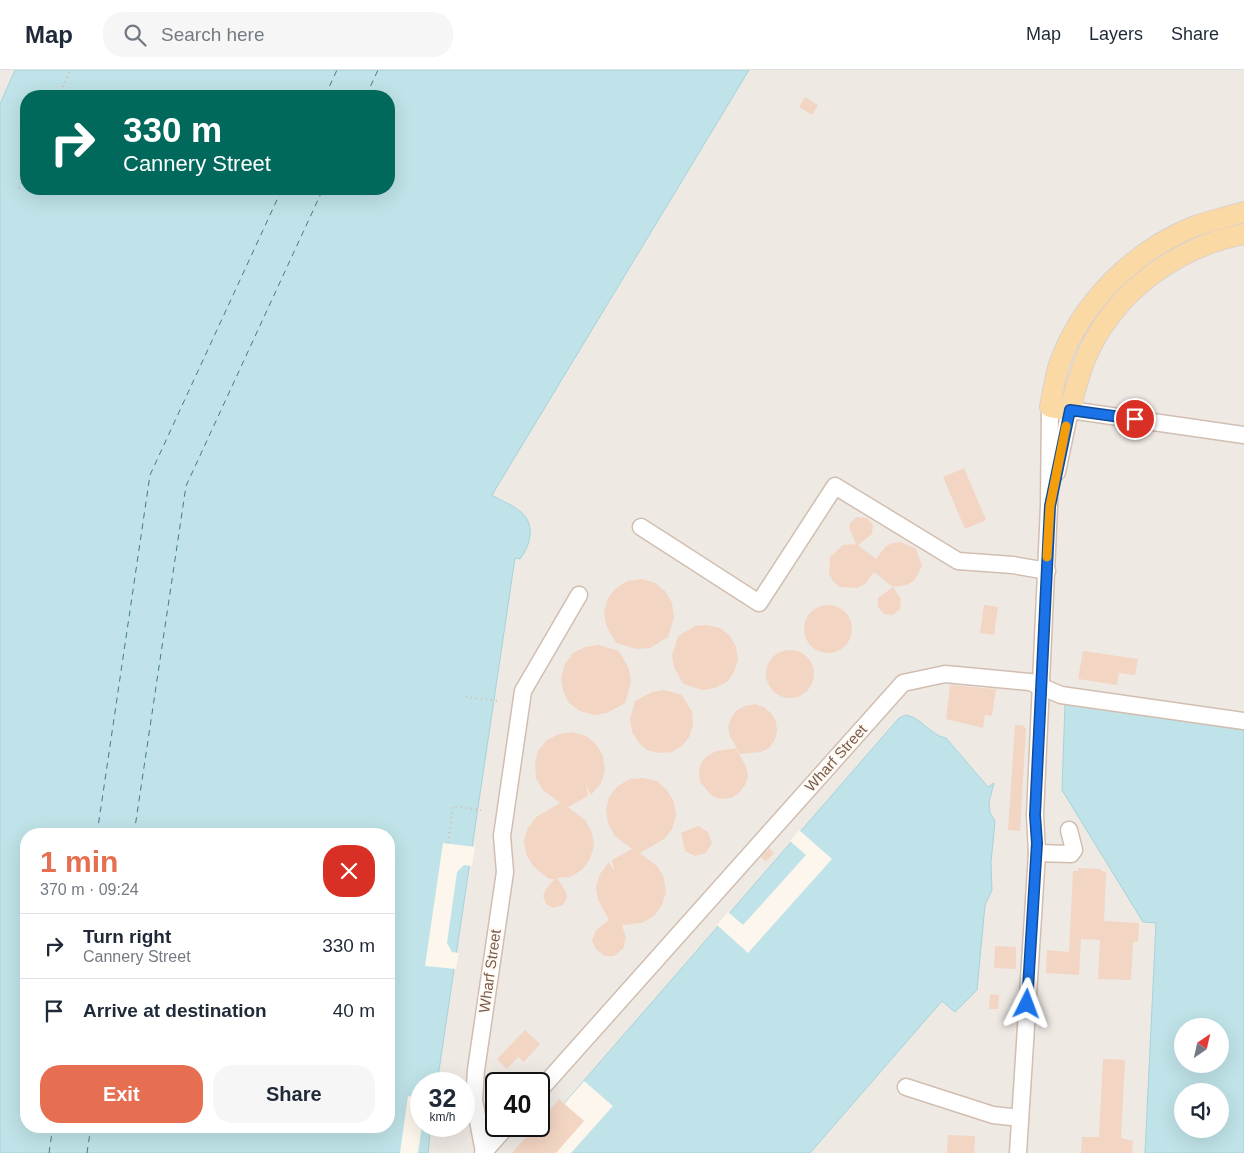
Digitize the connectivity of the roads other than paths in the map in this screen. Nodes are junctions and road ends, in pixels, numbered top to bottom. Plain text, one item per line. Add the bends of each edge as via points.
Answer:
1 (1244, 212) edge
2 (1244, 234) edge
3 (1050, 407) junction
4 (1070, 410) junction
5 (1244, 436) edge
6 (1050, 506) junction
7 (641, 527) dead end
8 (1047, 571) junction
9 (580, 596) dead end
10 (1042, 686) junction
11 (1244, 720) edge
12 (1069, 830) dead end
13 (1037, 853) junction
14 (550, 1079) edge
15 (906, 1087) dead end
16 (1020, 1118) junction
17 (497, 1137) edge
18 (484, 1152) edge
19 (1018, 1153) edge

1 - 3 main road via 1191,228 1130,263 1080,323 1060,362
2 - 4 main road via 1180,256 1127,296 1090,349
3 - 4 main road
3 - 6 street
4 - 5 street
4 - 6 street
6 - 8 street
7 - 8 street via 758,602 835,486 958,561
8 - 10 street
9 - 18 street, Wharf Street via 523,691 502,836 505,872 476,1070 474,1100
10 - 11 street, Wharf Street via 1061,695
10 - 13 street via 1035,815
10 - 14 street, Wharf Street via 945,674 903,683
12 - 13 street via 1074,850 1071,854
13 - 16 street
15 - 16 street via 993,1115
16 - 19 street
17 - 18 street, Wharf Street

